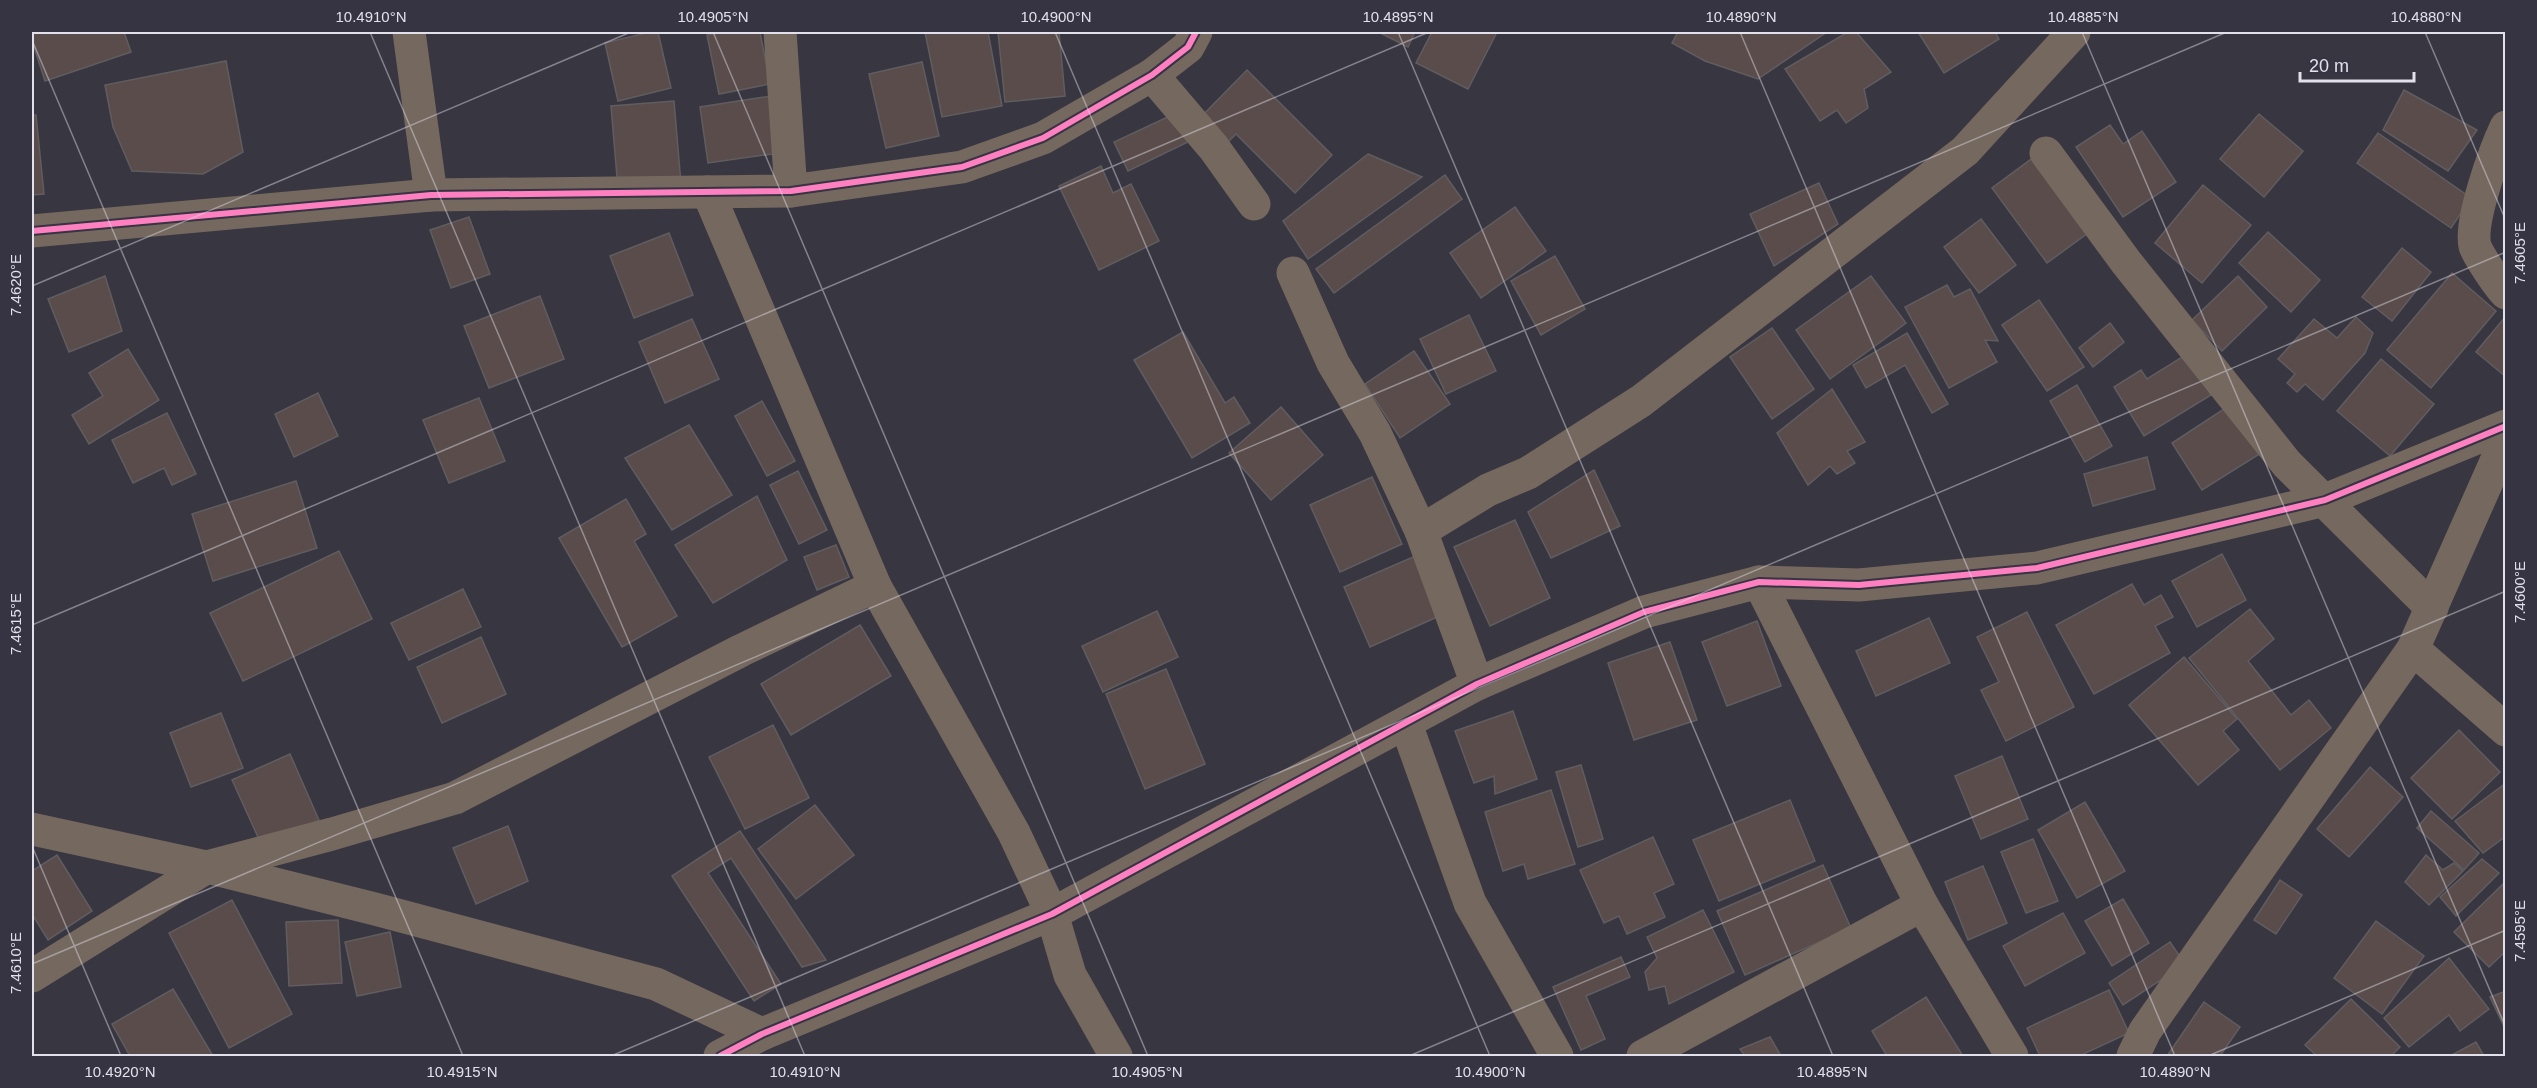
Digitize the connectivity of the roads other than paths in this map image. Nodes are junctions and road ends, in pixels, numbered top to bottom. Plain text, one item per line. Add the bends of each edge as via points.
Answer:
1 (409, 32) edge
2 (780, 32) edge
3 (1196, 32) edge
4 (2074, 32) edge
5 (1152, 75) junction
6 (2505, 128) edge
7 (2046, 153) dead end
8 (791, 191) junction
9 (708, 192) junction
10 (431, 195) junction
11 (1254, 204) dead end
12 (32, 231) edge
13 (1293, 273) dead end
14 (2505, 293) edge
15 (2505, 426) edge
16 (2505, 439) edge
17 (2325, 500) junction
18 (1421, 531) junction
19 (1759, 582) junction
20 (875, 586) junction
21 (2432, 608) junction
22 (2413, 649) junction
23 (1477, 684) junction
24 (1406, 724) junction
25 (2505, 730) edge
26 (32, 829) edge
27 (207, 867) junction
28 (1922, 905) junction
29 (1052, 914) junction
30 (32, 976) edge
31 (762, 1034) junction
32 (720, 1056) edge
33 (1116, 1056) edge
34 (1557, 1056) edge
35 (1643, 1056) edge
36 (2012, 1056) edge
37 (2133, 1056) edge

1 - 10 street
2 - 8 street
3 - 5 street via 1188,47
4 - 18 street via 1965,151 1641,401 1528,473 1488,490
5 - 8 street via 1043,138 962,167
5 - 11 street via 1214,148
6 - 14 street via 2478,210 2475,246
7 - 17 street via 2126,262 2287,464
8 - 9 street
9 - 10 street
9 - 20 street
10 - 12 street
13 - 18 street via 1333,363 1375,433
15 - 17 street
16 - 21 street
17 - 19 street via 2037,568 1859,585
17 - 21 street
18 - 23 street
19 - 23 street via 1644,612
19 - 28 street
20 - 27 street via 455,798
20 - 29 street via 1014,833
21 - 22 street
22 - 25 street
22 - 37 street via 2145,1031
23 - 24 street
24 - 29 street
24 - 34 street via 1470,903
26 - 27 street
27 - 30 street
27 - 31 street via 656,984
28 - 35 street
28 - 36 street
29 - 31 street
29 - 33 street via 1070,975
31 - 32 street

